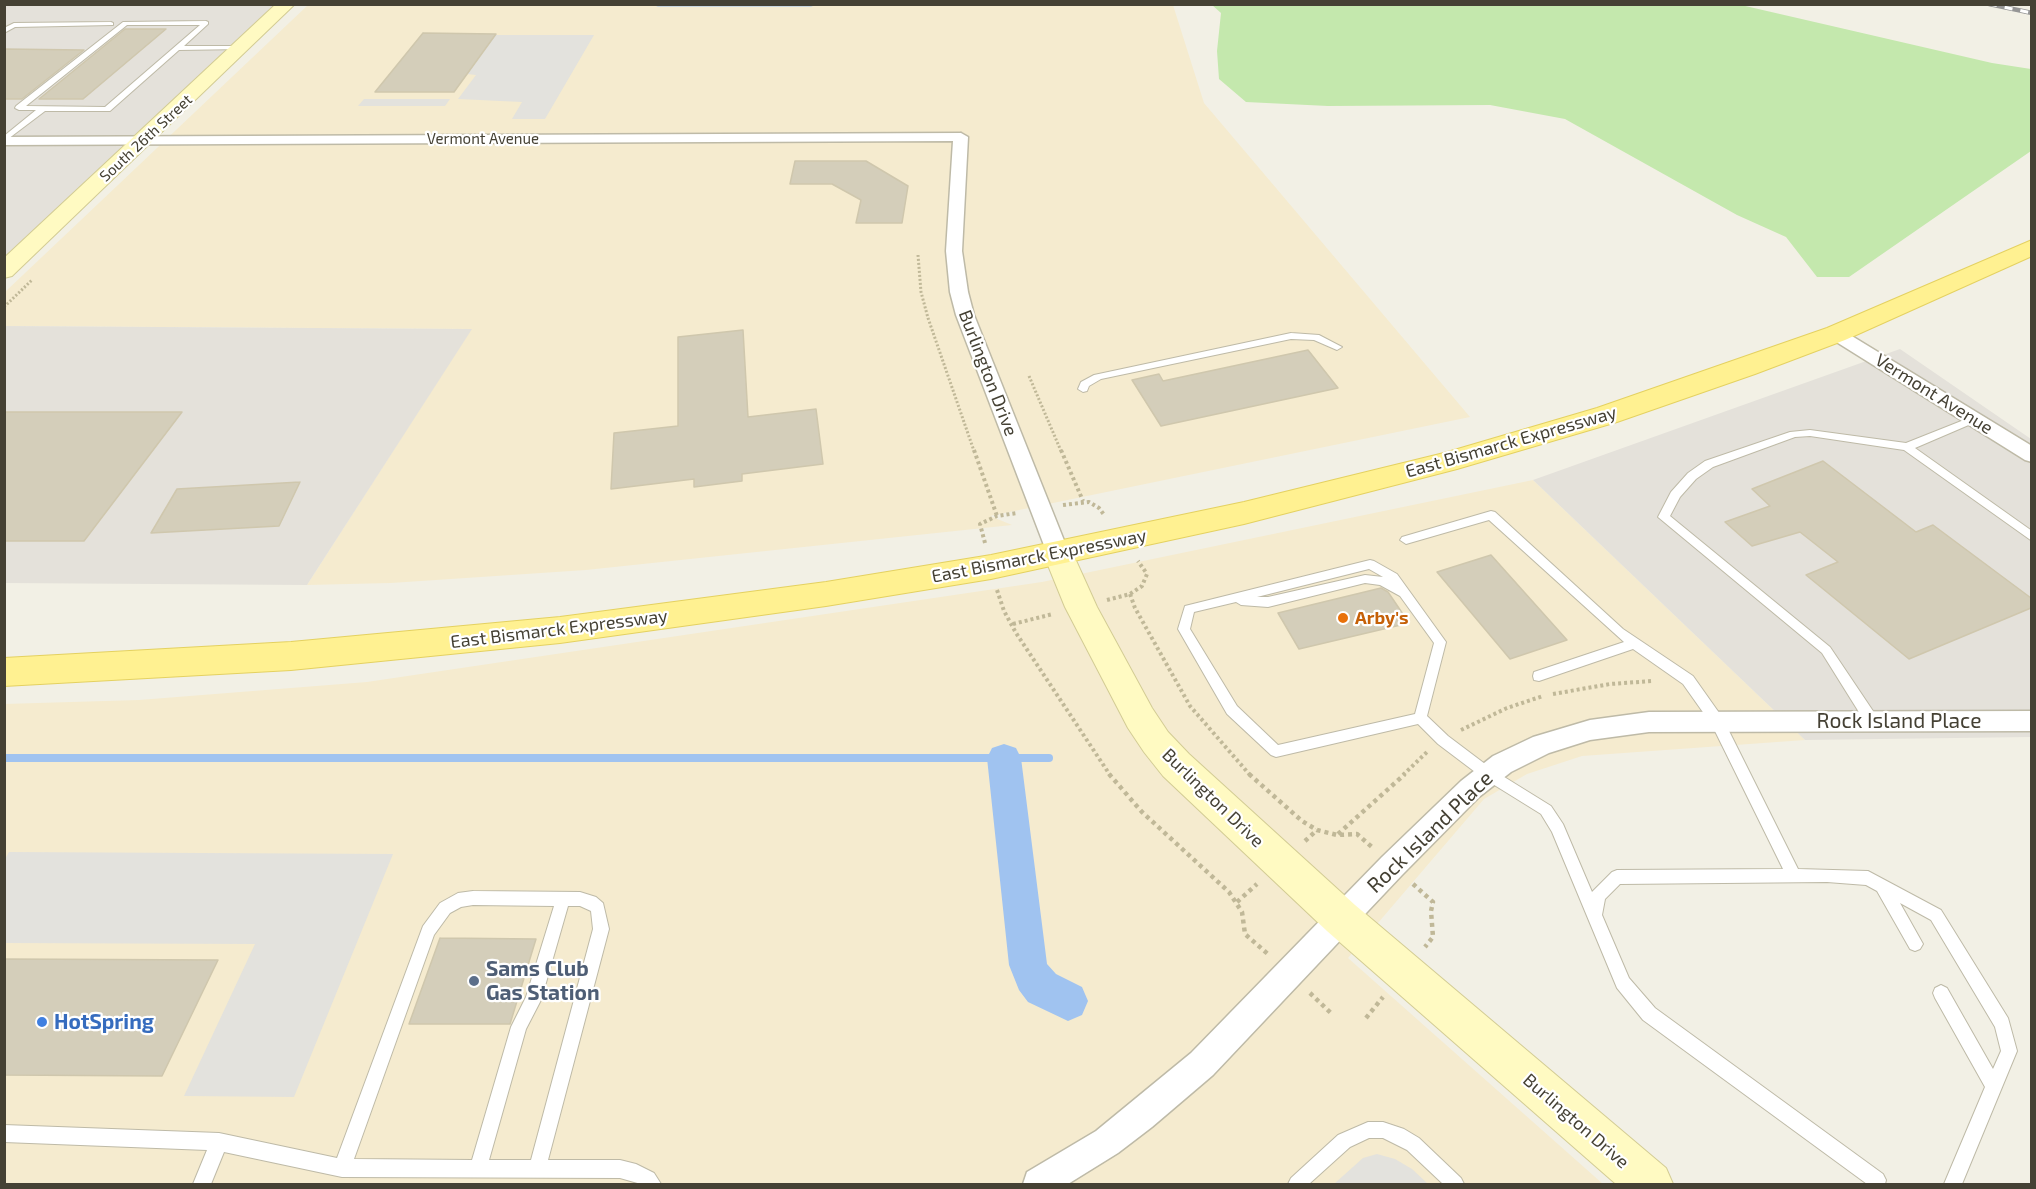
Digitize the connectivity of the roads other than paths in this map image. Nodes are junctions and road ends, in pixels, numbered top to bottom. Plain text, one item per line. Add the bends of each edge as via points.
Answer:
1 (287, 4) edge
2 (111, 24) dead end
3 (4, 31) edge
4 (177, 48) junction
5 (241, 48) junction
6 (44, 108) junction
7 (961, 137) joint
8 (4, 140) edge
9 (142, 141) junction
10 (2031, 247) edge
11 (4, 271) edge
12 (1836, 334) junction
13 (1338, 347) dead end
14 (1083, 389) dead end
15 (1974, 419) junction
16 (1907, 447) junction
17 (2031, 455) edge
18 (2031, 537) edge
19 (1406, 540) dead end
20 (1058, 553) junction
21 (1635, 643) junction
22 (4, 672) edge
23 (1539, 676) dead end
24 (1420, 718) junction
25 (1716, 721) junction
26 (1872, 721) junction
27 (2031, 721) edge
28 (1488, 774) junction
29 (1794, 875) junction
30 (1882, 885) junction
31 (563, 899) junction
32 (1595, 916) junction
33 (1341, 918) junction
34 (1915, 944) dead end
35 (1941, 993) dead end
36 (1995, 1088) junction
37 (4, 1133) edge
38 (219, 1142) junction
39 (342, 1168) junction
40 (478, 1168) junction
41 (537, 1169) junction
42 (202, 1185) edge
43 (652, 1185) edge
44 (1039, 1185) edge
45 (1297, 1185) edge
46 (1455, 1185) edge
47 (1650, 1185) edge
48 (1876, 1185) edge
49 (1953, 1185) edge

1 - 5 street, South 26th Street
2 - 3 lane via 14,25
4 - 5 lane
4 - 6 lane via 107,109
4 - 6 lane via 206,23 125,23 19,108
5 - 9 street, South 26th Street
6 - 8 lane
7 - 9 street, Vermont Avenue
7 - 20 street, Burlington Drive via 954,251 959,292
8 - 9 street, Vermont Avenue
9 - 11 street, South 26th Street
10 - 12 main road, East Bismarck Expressway
12 - 15 street, Vermont Avenue
12 - 20 main road, East Bismarck Expressway via 1639,405 1473,455 1280,504
13 - 14 lane via 1316,337 1291,336 1098,377
15 - 16 lane
15 - 17 street, Vermont Avenue
16 - 18 lane
16 - 26 lane via 1794,434 1709,464 1675,495 1664,517 1826,651
19 - 21 lane via 1491,515
20 - 22 main road, East Bismarck Expressway via 836,593 549,631 291,656
20 - 33 street, Burlington Drive via 1081,607 1156,742 1199,788
21 - 23 lane
21 - 25 lane via 1688,680
24 - 24 lane via 1440,642 1393,577 1370,564 1189,609 1184,629 1232,710 1276,752
24 - 28 lane
25 - 26 street, Rock Island Place
25 - 28 street, Rock Island Place via 1649,722 1590,730 1542,744
25 - 29 lane
26 - 27 street, Rock Island Place
28 - 32 lane via 1546,810 1558,828
28 - 33 street, Rock Island Place
29 - 30 lane via 1868,878
29 - 32 lane via 1617,876 1598,896
30 - 34 lane
30 - 36 lane via 1936,915 2002,1024 2009,1051
31 - 39 lane via 459,900 435,919
31 - 40 lane via 533,1000 519,1027
31 - 41 lane via 591,902 598,908 601,928
32 - 48 lane via 1623,983 1649,1014 1877,1180
33 - 44 street, Rock Island Place via 1202,1064 1107,1142
33 - 47 street, Burlington Drive
35 - 36 lane
36 - 49 lane
37 - 38 lane
38 - 39 lane
38 - 42 lane
39 - 40 lane
40 - 41 lane
41 - 43 lane via 620,1169 636,1173
45 - 46 lane via 1344,1141 1368,1130 1390,1132 1413,1144

